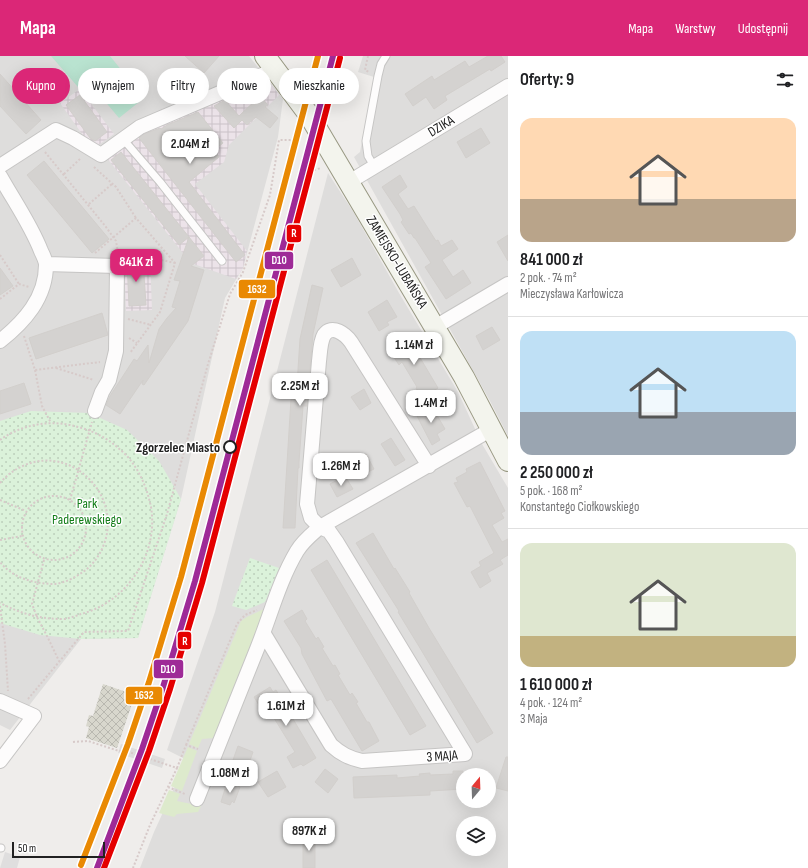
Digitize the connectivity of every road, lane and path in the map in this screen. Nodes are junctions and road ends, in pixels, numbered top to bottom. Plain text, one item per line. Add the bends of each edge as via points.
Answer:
1 (386, 56) edge
2 (271, 63) edge
3 (508, 86) edge
4 (298, 127) dead end
5 (73, 138) junction
6 (123, 139) junction
7 (294, 140) junction
8 (37, 143) junction
9 (293, 144) dead end
10 (0, 166) edge
11 (374, 166) junction
12 (94, 167) dead end
13 (64, 174) junction
14 (0, 176) edge
15 (349, 182) junction
16 (112, 184) junction
17 (88, 204) junction
18 (136, 218) junction
19 (114, 237) junction
20 (0, 255) edge
21 (222, 261) dead end
22 (118, 262) junction
23 (175, 263) junction
24 (46, 264) junction
25 (30, 281) dead end
26 (19, 284) junction
27 (508, 284) edge
28 (0, 299) edge
29 (117, 316) junction
30 (19, 324) junction
31 (151, 325) junction
32 (435, 327) junction
33 (0, 341) edge
34 (129, 353) dead end
35 (114, 360) junction
36 (55, 368) junction
37 (35, 370) junction
38 (107, 383) junction
39 (95, 411) joint
40 (51, 423) junction
41 (89, 430) junction
42 (492, 430) junction
43 (0, 440) edge
44 (508, 461) edge
45 (429, 466) junction
46 (79, 470) junction
47 (0, 483) edge
48 (0, 500) edge
49 (70, 500) junction
50 (26, 511) junction
51 (320, 527) junction
52 (22, 536) junction
53 (0, 540) edge
54 (45, 560) junction
55 (0, 562) edge
56 (37, 584) junction
57 (275, 603) junction
58 (0, 604) edge
59 (36, 618) junction
60 (264, 634) junction
61 (59, 661) junction
62 (4, 699) edge
63 (26, 701) dead end
64 (134, 726) dead end
65 (156, 733) dead end
66 (73, 742) dead end
67 (186, 745) junction
68 (198, 749) dead end
69 (126, 751) junction
70 (147, 758) junction
71 (0, 761) edge
72 (177, 768) junction
73 (168, 787) junction
74 (197, 799) joint
75 (133, 868) edge

1 - 11 lane via 378,76 366,141 368,156
2 - 6 street via 140,127
2 - 15 main road, ZAMIEJSKO-LUBAŃSKA via 309,115
3 - 11 street, DZIKA
4 - 7 path
5 - 6 street via 101,156
5 - 8 street via 56,130
5 - 13 path via 82,157
6 - 21 lane
7 - 9 path
7 - 61 path via 279,140 270,195 243,272 230,294 208,364 168,514 128,631 84,632
8 - 10 street
8 - 13 path
11 - 15 street, DZIKA
12 - 16 path
13 - 17 path
14 - 24 street via 36,238
15 - 32 main road, ZAMIEJSKO-LUBAŃSKA
16 - 17 path
16 - 18 path
17 - 19 path
18 - 19 path
18 - 23 path
19 - 22 path
20 - 26 path
22 - 23 path via 144,256
22 - 24 street
22 - 29 street
23 - 31 path via 160,312
24 - 30 street via 42,290
25 - 26 path via 30,287
26 - 28 path
27 - 32 street
29 - 31 path
29 - 35 street
30 - 33 street
30 - 37 path
31 - 34 path
32 - 42 main road, ZAMIEJSKO-LUBAŃSKA
35 - 36 path
35 - 38 street
36 - 37 path
36 - 38 path
37 - 40 path via 42,406
38 - 39 street
39 - 41 path
40 - 41 path via 70,424
40 - 43 path via 28,426
41 - 46 path
41 - 59 path via 115,444 135,465 148,491 153,519 149,548 137,574 118,596 94,611 65,619
42 - 44 main road, ZAMIEJSKO-LUBAŃSKA
42 - 45 street
45 - 51 street
45 - 51 street via 346,335 332,330 327,332 322,340 319,361 307,504 311,518
46 - 47 path via 61,463 43,461 26,465 10,473
46 - 49 path
46 - 56 path via 92,481 103,497 108,516 107,535 101,553 89,568 73,579 54,584
48 - 50 path
49 - 50 path via 61,496 41,498
49 - 54 path via 84,515 86,536 82,546 75,554 65,559
50 - 52 path via 22,523
51 - 57 street via 298,550
51 - 60 street, 3 MAJA via 329,531 465,754 362,760 349,758 340,753 331,745
52 - 53 path
52 - 54 path via 30,551
54 - 56 path
55 - 56 path via 18,578
56 - 59 path via 32,604
57 - 60 street
57 - 67 path via 239,620
58 - 59 path
58 - 62 path via 5,644
59 - 61 path
60 - 74 street
61 - 63 path
62 - 71 street via 34,716
64 - 69 path
65 - 70 path
66 - 69 path via 88,741
67 - 68 path
67 - 72 path
69 - 70 path
70 - 72 path
72 - 73 path
73 - 74 path
73 - 75 path

